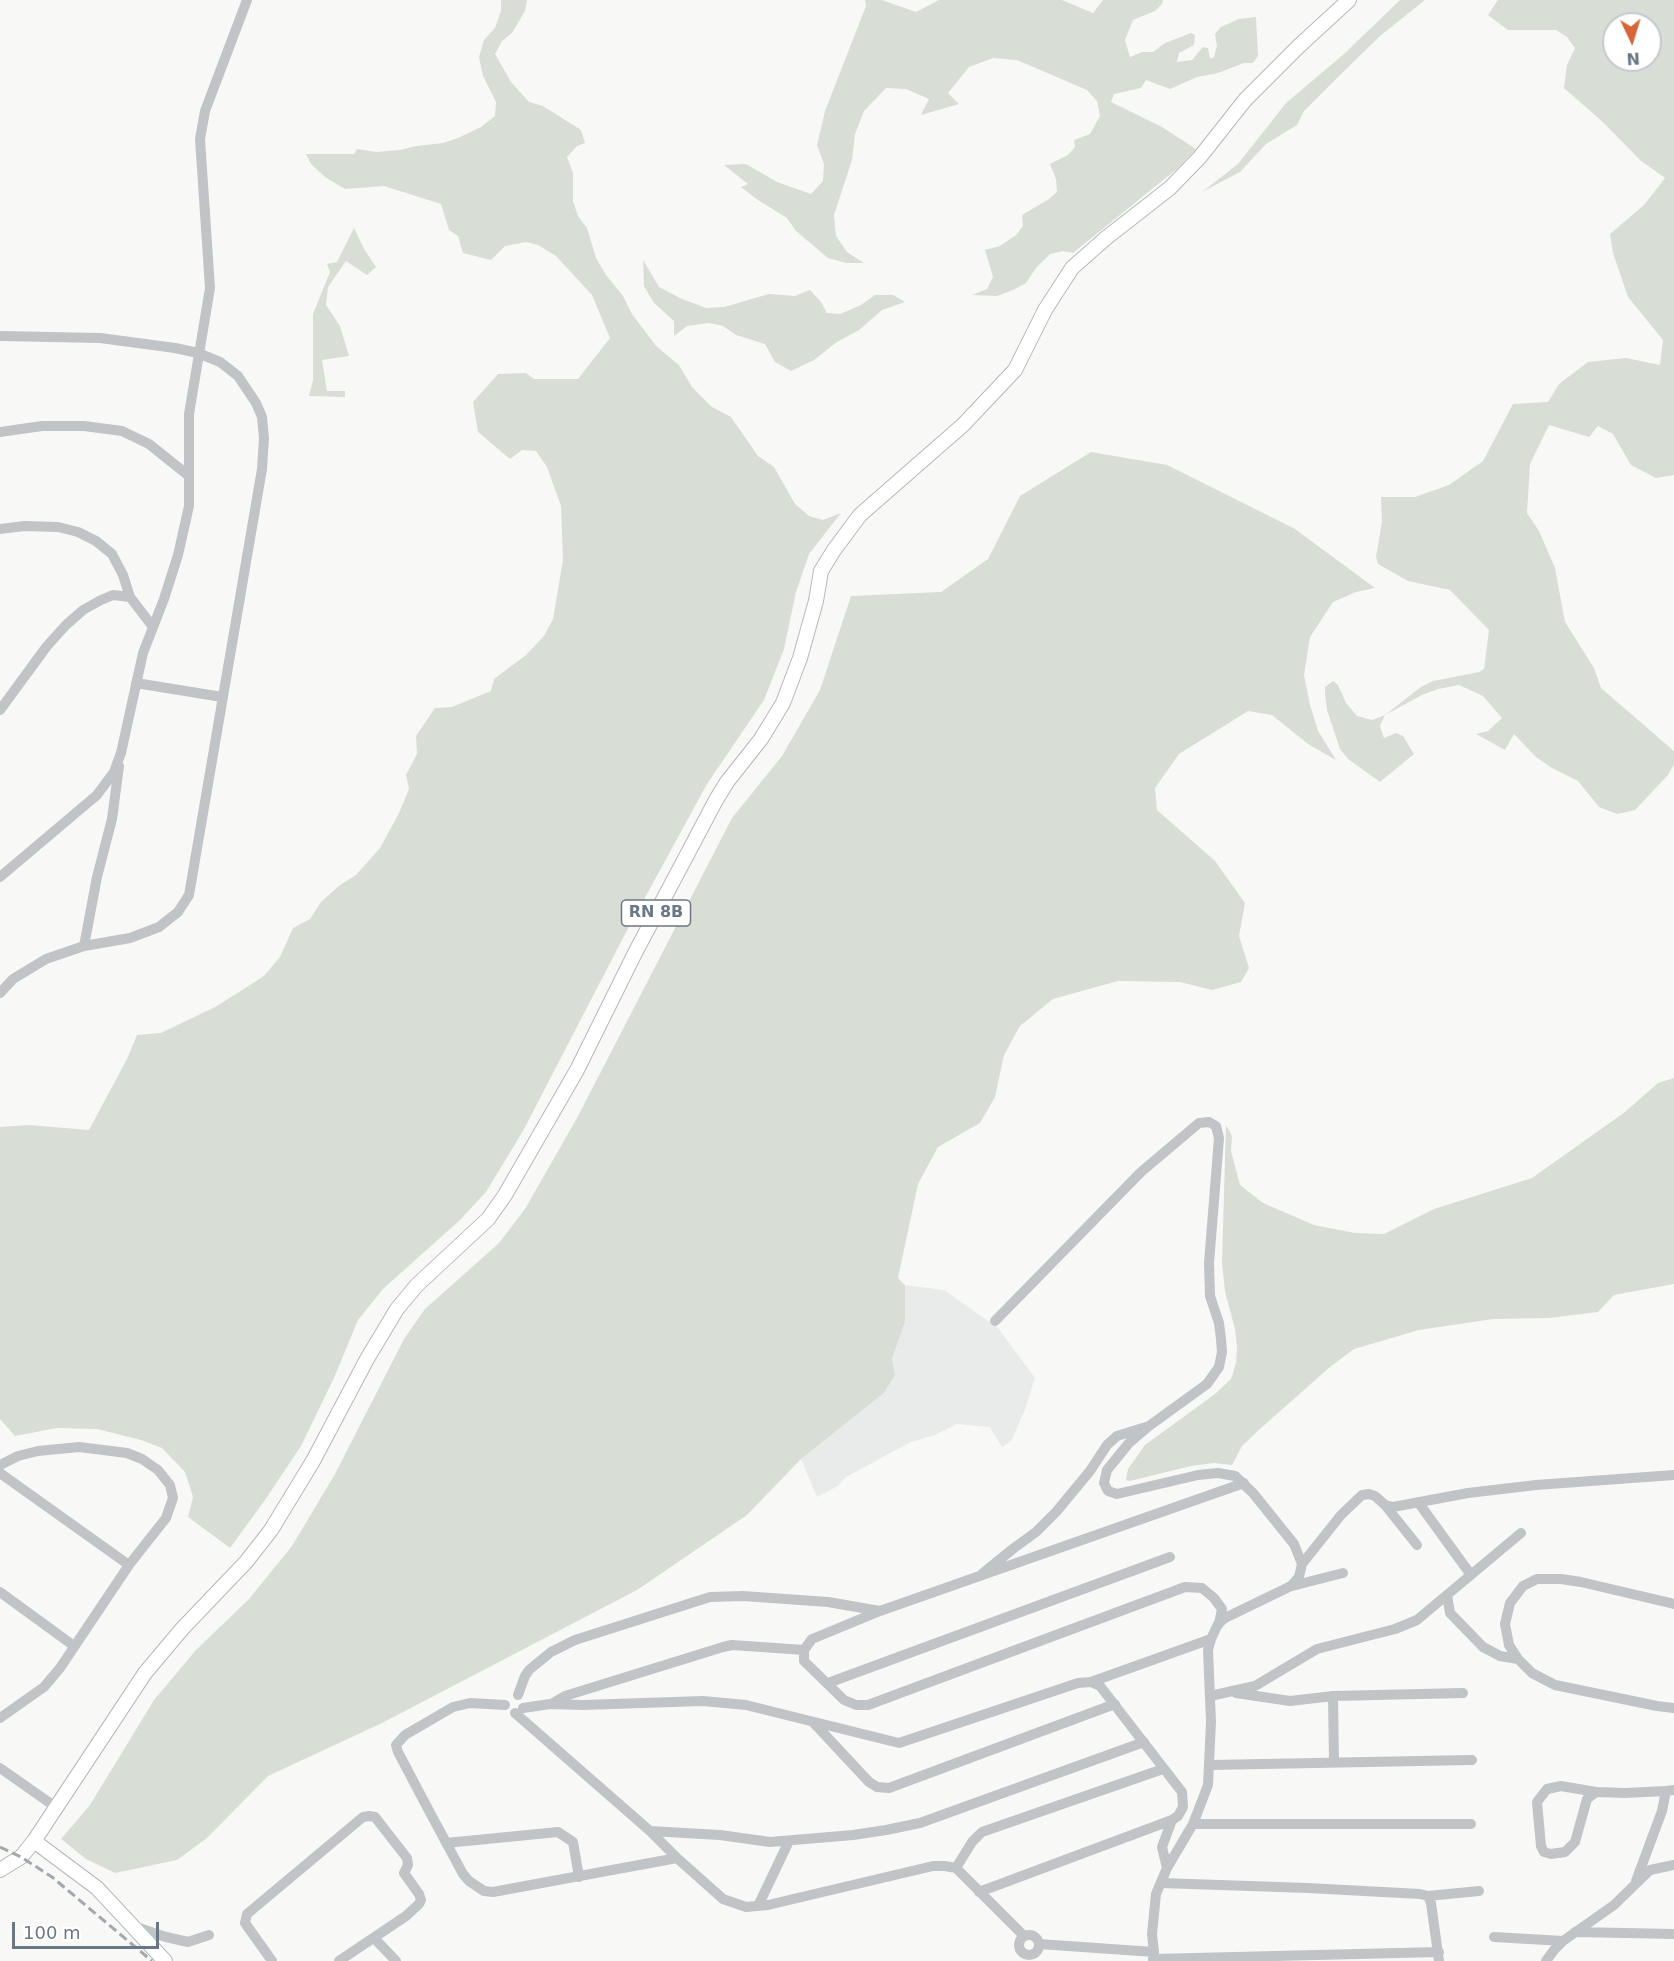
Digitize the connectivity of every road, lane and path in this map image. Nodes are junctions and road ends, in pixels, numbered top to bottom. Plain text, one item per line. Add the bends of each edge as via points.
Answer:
1 (247, 0) edge
2 (1350, 0) edge
3 (0, 336) edge
4 (198, 353) junction
5 (0, 432) edge
6 (189, 476) junction
7 (0, 530) edge
8 (130, 597) junction
9 (153, 627) junction
10 (136, 683) junction
11 (222, 697) junction
12 (0, 710) edge
13 (121, 753) junction
14 (0, 877) edge
15 (84, 946) junction
16 (0, 993) edge
17 (995, 1321) dead end
18 (1149, 1426) junction
19 (0, 1465) edge
20 (0, 1473) edge
21 (1674, 1475) edge
22 (1245, 1483) junction
23 (1418, 1502) junction
24 (1385, 1505) junction
25 (1521, 1533) dead end
26 (1417, 1545) dead end
27 (1170, 1557) dead end
28 (1302, 1564) junction
29 (129, 1566) junction
30 (1343, 1573) dead end
31 (1471, 1575) junction
32 (978, 1577) junction
33 (1291, 1586) junction
34 (0, 1592) edge
35 (1447, 1595) junction
36 (1674, 1604) edge
37 (880, 1611) junction
38 (1218, 1624) junction
39 (1211, 1639) junction
40 (74, 1646) junction
41 (804, 1650) junction
42 (1518, 1659) junction
43 (1091, 1682) junction
44 (828, 1683) junction
45 (1233, 1692) junction
46 (1463, 1693) dead end
47 (518, 1695) junction
48 (1210, 1696) junction
49 (1333, 1696) junction
50 (550, 1704) junction
51 (1114, 1704) junction
52 (505, 1705) junction
53 (1674, 1708) edge
54 (519, 1710) junction
55 (0, 1718) edge
56 (813, 1722) junction
57 (1144, 1742) junction
58 (1472, 1760) dead end
59 (1334, 1762) junction
60 (1210, 1765) junction
61 (0, 1768) edge
62 (1163, 1769) junction
63 (1670, 1791) edge
64 (1596, 1792) junction
65 (57, 1808) junction
66 (1172, 1820) junction
67 (1193, 1824) junction
68 (1471, 1824) dead end
69 (650, 1831) junction
70 (33, 1841) junction
71 (789, 1841) junction
72 (446, 1843) junction
73 (677, 1858) junction
74 (1674, 1865) edge
75 (956, 1868) junction
76 (1167, 1869) junction
77 (0, 1870) edge
78 (579, 1877) junction
79 (1161, 1883) junction
80 (1635, 1884) junction
81 (1479, 1891) dead end
82 (979, 1892) junction
83 (1428, 1896) junction
84 (758, 1906) junction
85 (133, 1926) junction
86 (1575, 1932) junction
87 (1674, 1934) edge
88 (209, 1935) dead end
89 (1024, 1936) junction
90 (1494, 1937) dead end
91 (374, 1938) junction
92 (1563, 1941) junction
93 (1039, 1944) junction
94 (1018, 1957) edge
95 (1154, 1957) edge
96 (1439, 1957) edge
97 (165, 1961) edge
98 (272, 1961) edge
99 (339, 1961) edge
100 (396, 1961) edge
101 (1546, 1961) edge

1 - 4 street via 205,111 200,139 210,288
2 - 65 main road, RN 8B via 1245,100 1170,188 1072,268 1045,310 1015,370 963,425 860,516 834,550 821,571 800,658 783,703 716,800 577,1070 505,1195 488,1219 417,1285 397,1309 271,1530 145,1673
3 - 4 street via 100,338
4 - 6 street via 189,414
4 - 11 street via 220,362 238,376 256,403 264,438
5 - 6 street via 42,426 122,431 149,444
6 - 9 street via 189,506 178,555
7 - 8 street via 58,527 96,541 112,554
8 - 9 street
8 - 12 street via 113,595 74,617 47,646
9 - 10 street
10 - 11 street
10 - 13 street
11 - 15 street via 189,896 178,912 159,927 130,938
13 - 14 street via 114,772 97,795
13 - 15 street via 112,819
15 - 16 street via 46,959
17 - 18 street via 1141,1172 1199,1123 1213,1124 1219,1138 1210,1296 1219,1323 1221,1360 1207,1384
18 - 22 street via 1107,1470 1104,1479 1108,1491 1126,1493 1218,1473 1235,1476
18 - 32 street via 1117,1436 1036,1533
19 - 29 street via 39,1451 79,1447 127,1453 158,1470 170,1485 170,1510
20 - 29 street
21 - 23 street via 1536,1485
22 - 28 street via 1294,1544
22 - 32 street
23 - 24 street
23 - 31 street
24 - 26 street
24 - 28 street via 1375,1496 1362,1495
25 - 31 street
27 - 44 street
28 - 33 street via 1299,1577
29 - 40 street
30 - 33 street
31 - 35 street
32 - 37 street
33 - 38 street
34 - 40 street
35 - 42 street via 1450,1613 1483,1647
35 - 45 street via 1417,1620 1317,1650 1255,1686
36 - 42 street via 1581,1582 1537,1579 1523,1586 1510,1603 1505,1624 1509,1645
37 - 41 street via 812,1639
37 - 47 street via 828,1602 710,1597 575,1640 551,1652 529,1670
38 - 39 street
38 - 44 street via 1222,1609 1214,1598 1202,1588 1185,1587 868,1705 844,1700
39 - 43 street
39 - 48 street
40 - 55 street via 44,1687
41 - 44 street via 804,1661
41 - 50 street via 732,1645
42 - 53 street via 1532,1673 1555,1685
43 - 51 street via 1100,1686
43 - 56 street via 899,1743
45 - 48 street
45 - 49 street via 1290,1701
46 - 49 street
47 - 52 street via 508,1696
47 - 54 street via 524,1703
48 - 60 street
49 - 59 street
50 - 54 street
50 - 56 street via 704,1701 746,1705
51 - 56 street via 889,1788 868,1782
51 - 57 street
52 - 54 street via 507,1710
52 - 72 street via 470,1703 453,1707 405,1735 396,1745
54 - 69 street
57 - 62 street
57 - 71 street via 920,1823
58 - 59 street
59 - 60 street
60 - 67 street via 1208,1785
61 - 65 street
62 - 66 street via 1182,1792 1183,1807
62 - 75 street via 982,1832
63 - 64 street
63 - 80 street
64 - 64 street via 1561,1786 1547,1789 1537,1802 1544,1852 1565,1852 1575,1842 1587,1799
65 - 70 main road, RN 8B
66 - 76 street via 1162,1847
66 - 82 street
67 - 68 street
67 - 76 street
69 - 71 street
69 - 73 street
70 - 77 main road, RN 8B via 21,1857
70 - 85 main road via 97,1888
71 - 84 street
72 - 78 street via 463,1874 484,1891
72 - 78 street via 558,1832 573,1842
73 - 78 street
73 - 84 street via 723,1899 746,1907
74 - 80 street via 1650,1870
75 - 82 street
75 - 84 street via 933,1866
76 - 79 street
79 - 83 street
79 - 95 street via 1153,1915
80 - 86 street via 1614,1905
81 - 83 street
82 - 89 street
83 - 96 street
85 - 88 street via 188,1942
85 - 97 main road
86 - 87 street
86 - 92 street
89 - 93 street via 1036,1938
89 - 94 street
90 - 92 street
91 - 98 street via 406,1916 421,1900 404,1873 407,1857 375,1817 369,1815 247,1914 245,1923
91 - 99 street
91 - 100 street
92 - 101 street
93 - 94 street via 1033,1954
93 - 95 street
95 - 96 street

